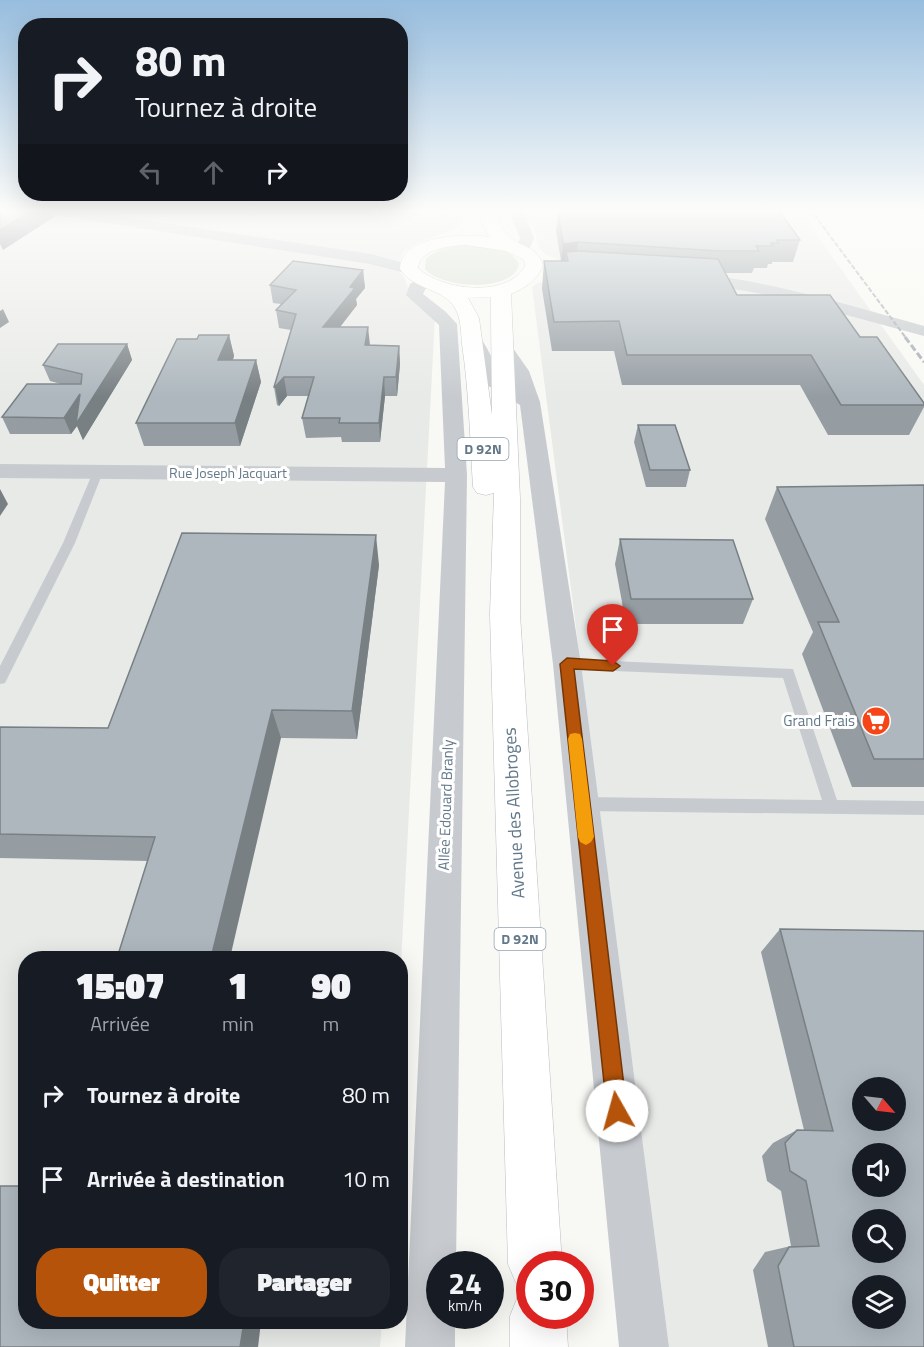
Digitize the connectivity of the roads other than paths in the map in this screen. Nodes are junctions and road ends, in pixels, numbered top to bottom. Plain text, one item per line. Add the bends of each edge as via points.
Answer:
1 (404, 272) edge
2 (413, 272) edge
3 (520, 272) edge
4 (415, 276) junction
5 (670, 277) edge
6 (504, 289) junction
7 (450, 291) junction
8 (924, 331) edge
9 (472, 338) junction
10 (518, 395) junction
11 (0, 471) edge
12 (98, 472) junction
13 (456, 475) junction
14 (505, 614) junction
15 (567, 664) junction
16 (0, 679) edge
17 (582, 804) junction
18 (832, 807) junction
19 (924, 808) edge
20 (534, 1251) edge
21 (538, 1329) edge
22 (430, 1347) edge
23 (539, 1347) edge
24 (644, 1347) edge

1 - 4 street
2 - 4 main road
3 - 6 main road
4 - 7 main road
4 - 13 street, Allée Edouard Branly via 414,295 447,324
5 - 8 street via 767,289
6 - 7 main road
6 - 10 main road, Avenue des Allobroges / D 92N via 502,345
7 - 9 main road, Avenue des Allobroges / D 92N via 465,306
9 - 10 street via 489,378
9 - 14 main road, Avenue des Allobroges / D 92N via 487,501
10 - 14 main road, Avenue des Allobroges / D 92N via 507,499
10 - 15 street
11 - 12 street, Rue Joseph Jacquart
12 - 13 street, Rue Joseph Jacquart
12 - 16 lane via 69,543
13 - 22 street, Allée Edouard Branly
14 - 20 main road, Avenue des Allobroges / D 92N
15 - 17 street
15 - 18 lane via 788,673
17 - 18 lane
17 - 24 street
18 - 19 lane
21 - 23 main road

